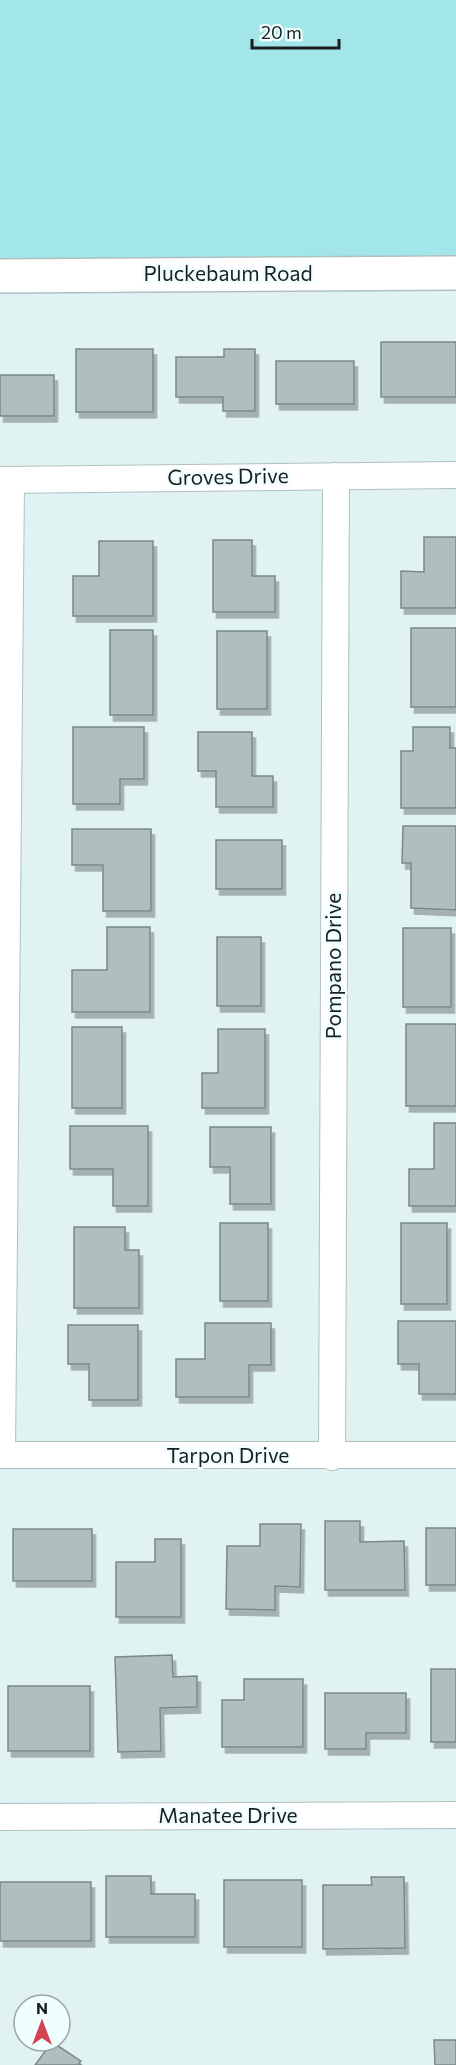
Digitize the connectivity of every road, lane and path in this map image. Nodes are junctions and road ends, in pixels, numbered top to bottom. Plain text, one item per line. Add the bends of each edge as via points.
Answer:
1 (456, 273) edge
2 (0, 276) edge
3 (456, 475) edge
4 (336, 476) junction
5 (6, 480) edge
6 (2, 1120) edge
7 (1, 1455) edge
8 (456, 1455) edge
9 (332, 1457) junction
10 (456, 1815) edge
11 (0, 1817) edge

1 - 2 street, Pluckebaum Road
3 - 4 street, Groves Drive
4 - 5 street, Groves Drive
4 - 9 street, Pompano Drive
5 - 6 street
6 - 7 street
7 - 9 street, Tarpon Drive
8 - 9 street, Tarpon Drive
10 - 11 street, Manatee Drive

